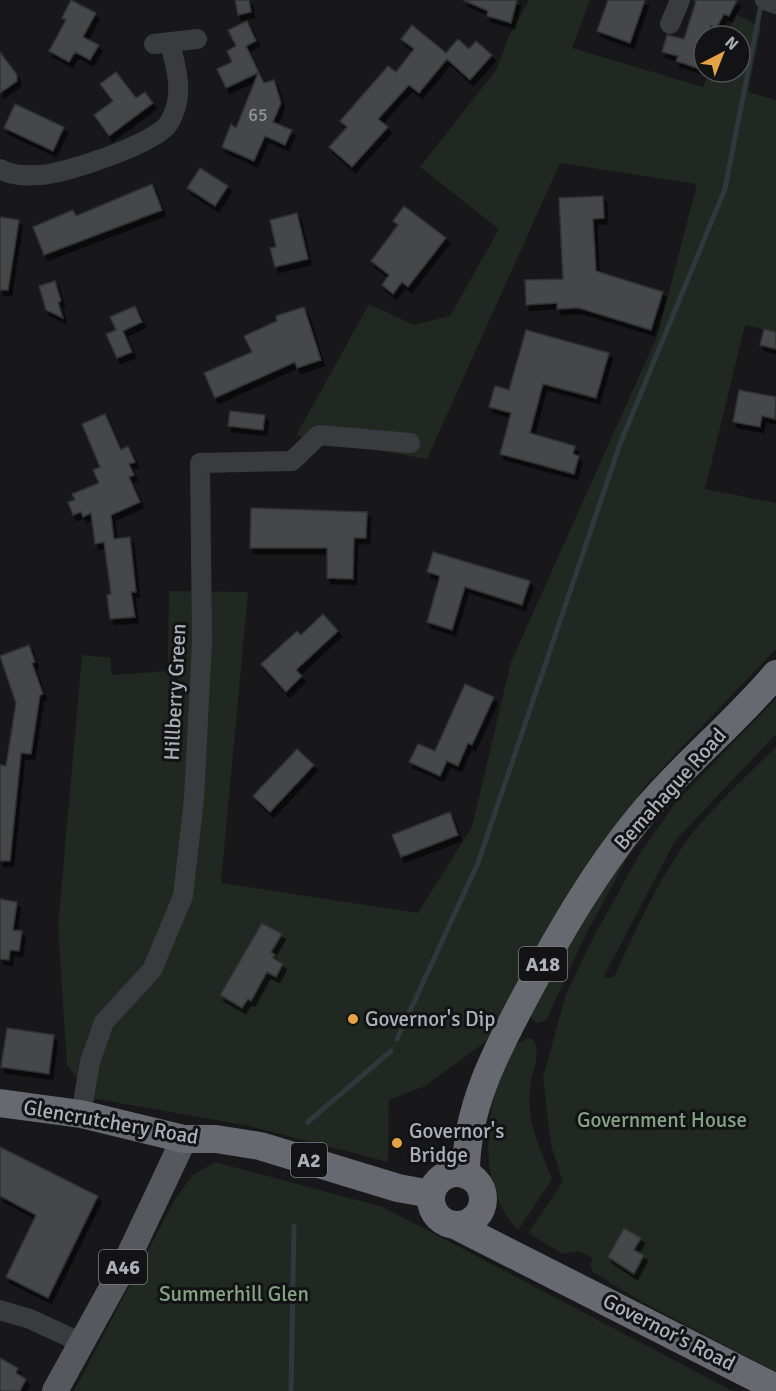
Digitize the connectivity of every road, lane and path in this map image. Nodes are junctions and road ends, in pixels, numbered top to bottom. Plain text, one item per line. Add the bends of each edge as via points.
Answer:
1 (680, 0) edge
2 (765, 0) edge
3 (776, 4) edge
4 (670, 24) dead end
5 (197, 39) dead end
6 (1, 170) edge
7 (410, 443) dead end
8 (776, 674) edge
9 (0, 1104) edge
10 (81, 1114) junction
11 (184, 1139) junction
12 (466, 1175) junction
13 (431, 1194) junction
14 (482, 1205) junction
15 (455, 1225) junction
16 (594, 1294) junction
17 (0, 1310) edge
18 (82, 1343) junction
19 (776, 1388) edge
20 (55, 1391) edge

1 - 4 street
2 - 3 street
5 - 6 street via 162,44 180,81 169,124 155,135 100,161 42,175 12,175
7 - 10 street, Hillberry Green via 319,435 292,461 200,464 202,642 194,799 183,896 152,970 104,1022 90,1062
8 - 12 highway, Bemahague Road / A18 via 638,819 590,885 504,1037 481,1088 469,1133
9 - 10 highway, Glencrutchery Road / A2
10 - 11 highway, Glencrutchery Road / A2
11 - 13 highway, Glencrutchery Road / A2 via 260,1146 398,1188
11 - 18 main road, A46 via 130,1254
12 - 13 highway via 445,1176
12 - 14 highway via 478,1184
13 - 15 highway via 439,1218
14 - 15 highway via 469,1222
14 - 16 highway, Governor's Road via 515,1242 575,1277
15 - 16 highway, Governor's Road
16 - 19 highway, Governor's Road
17 - 18 street
18 - 20 main road, A46

